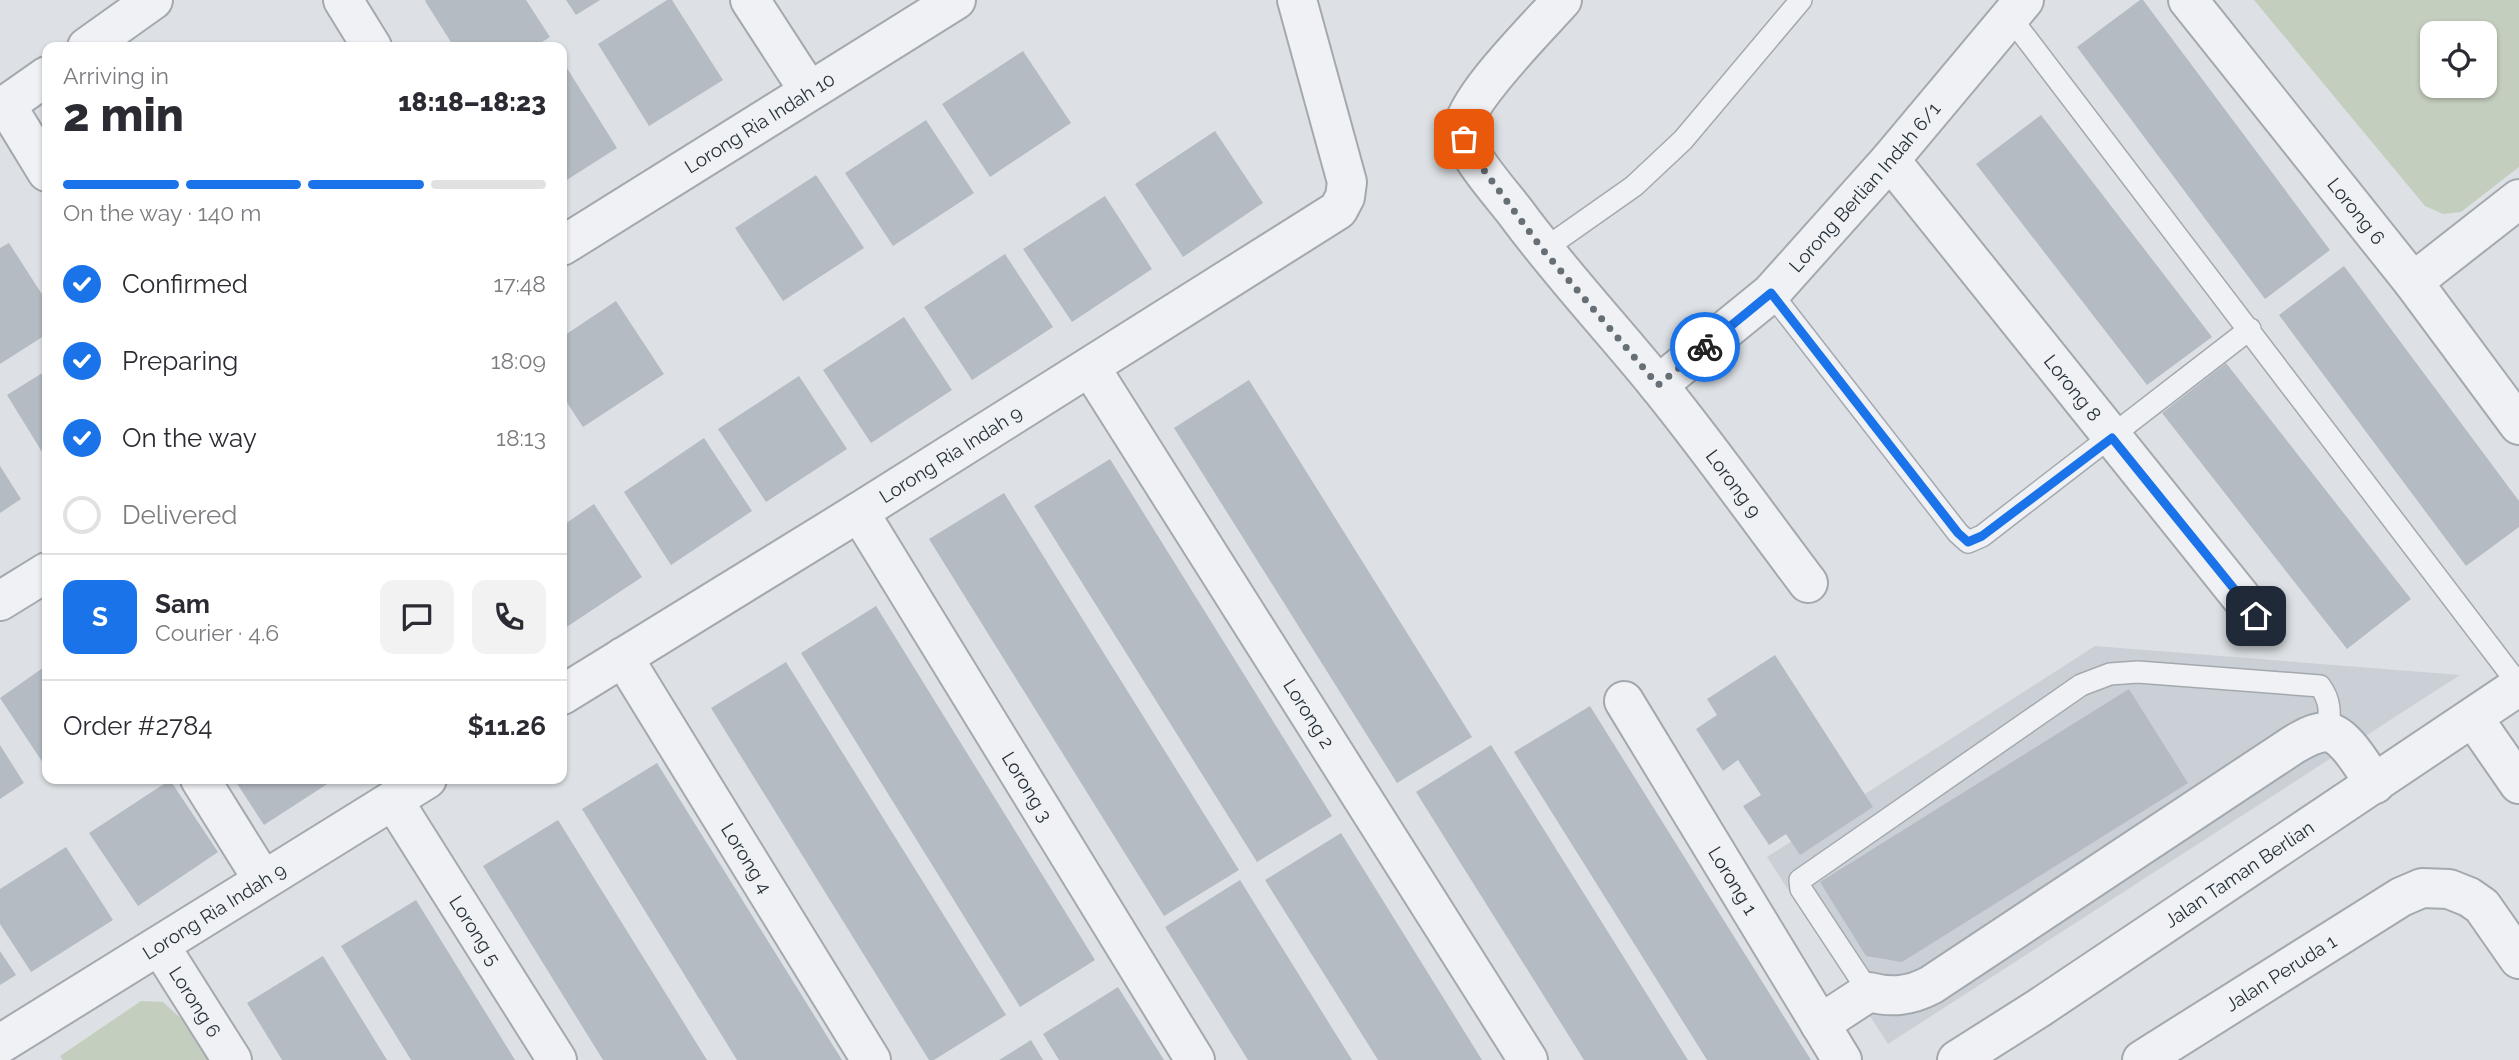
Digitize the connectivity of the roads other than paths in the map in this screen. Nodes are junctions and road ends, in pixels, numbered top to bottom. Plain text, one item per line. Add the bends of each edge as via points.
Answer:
1 (153, 0) edge
2 (343, 0) edge
3 (750, 0) edge
4 (956, 0) edge
5 (1297, 0) edge
6 (1562, 0) edge
7 (1801, 0) edge
8 (2188, 0) edge
9 (2017, 9) edge
10 (94, 42) edge
11 (369, 42) edge
12 (42, 80) edge
13 (809, 91) junction
14 (3, 107) edge
15 (1890, 159) junction
16 (42, 165) edge
17 (2519, 199) edge
18 (567, 243) edge
19 (1543, 250) junction
20 (2413, 282) junction
21 (1771, 293) junction
22 (2250, 329) junction
23 (1090, 367) junction
24 (1658, 385) junction
25 (2519, 425) edge
26 (2112, 438) junction
27 (859, 512) junction
28 (42, 575) edge
29 (1808, 583) dead end
30 (0, 601) edge
31 (2256, 616) dead end
32 (623, 657) junction
33 (2519, 685) edge
34 (567, 692) edge
35 (1624, 701) dead end
36 (2473, 719) junction
37 (2328, 732) junction
38 (203, 784) edge
39 (419, 784) edge
40 (2375, 784) junction
41 (2519, 784) edge
42 (393, 800) junction
43 (262, 880) junction
44 (160, 946) junction
45 (2519, 958) edge
46 (1869, 992) junction
47 (1820, 1024) junction
48 (0, 1044) edge
49 (232, 1060) edge
50 (556, 1060) edge
51 (870, 1060) edge
52 (1195, 1060) edge
53 (1528, 1060) edge
54 (1842, 1060) edge
55 (1957, 1060) edge
56 (2142, 1060) edge

1 - 10 street
2 - 11 street
3 - 13 street
4 - 13 street, Lorong Ria Indah 10
5 - 23 street, Lorong Ria Indah 9 via 1347,183 1338,210
6 - 19 street, Lorong 9 via 1481,92 1463,126 1464,139 1475,158
7 - 19 lane via 1683,140 1634,186
8 - 20 street, Lorong 6
9 - 15 street, Lorong Berlian Indah 6/1
9 - 22 lane
12 - 14 street
13 - 18 street, Lorong Ria Indah 10
14 - 16 street
15 - 21 street, Lorong Berlian Indah 6/1
15 - 26 street, Lorong 8
17 - 20 street
19 - 24 street, Lorong 9
20 - 25 street, Lorong 6
21 - 24 street, Lorong Berlian Indah 6/1
21 - 26 lane via 1968,542
22 - 26 lane
22 - 33 lane
23 - 27 street, Lorong Ria Indah 9
23 - 53 street, Lorong 2
24 - 29 street, Lorong 9
26 - 31 street, Lorong 8
27 - 32 street, Lorong Ria Indah 9
27 - 52 street, Lorong 3
28 - 30 street
32 - 34 street, Lorong Ria Indah 9
32 - 51 street, Lorong 4
33 - 36 street, Jalan Taman Berlian
35 - 47 street, Lorong 1
36 - 40 street, Jalan Taman Berlian
36 - 41 street
37 - 40 street via 2342,739
37 - 46 street via 2312,734 2293,745 1931,985 1889,997
37 - 46 lane via 2330,708 2320,686 2138,673 2110,674 2081,685 1800,880 1801,889
38 - 43 street
39 - 42 street, Lorong Ria Indah 9
40 - 55 street, Jalan Taman Berlian
42 - 43 street, Lorong Ria Indah 9
42 - 50 street, Lorong 5
43 - 44 street, Lorong Ria Indah 9
44 - 48 street, Lorong Ria Indah 9
44 - 49 street, Lorong 6
45 - 56 street, Jalan Peruda 1 via 2482,906 2449,888 2421,888
46 - 47 street
47 - 54 street, Lorong 1

